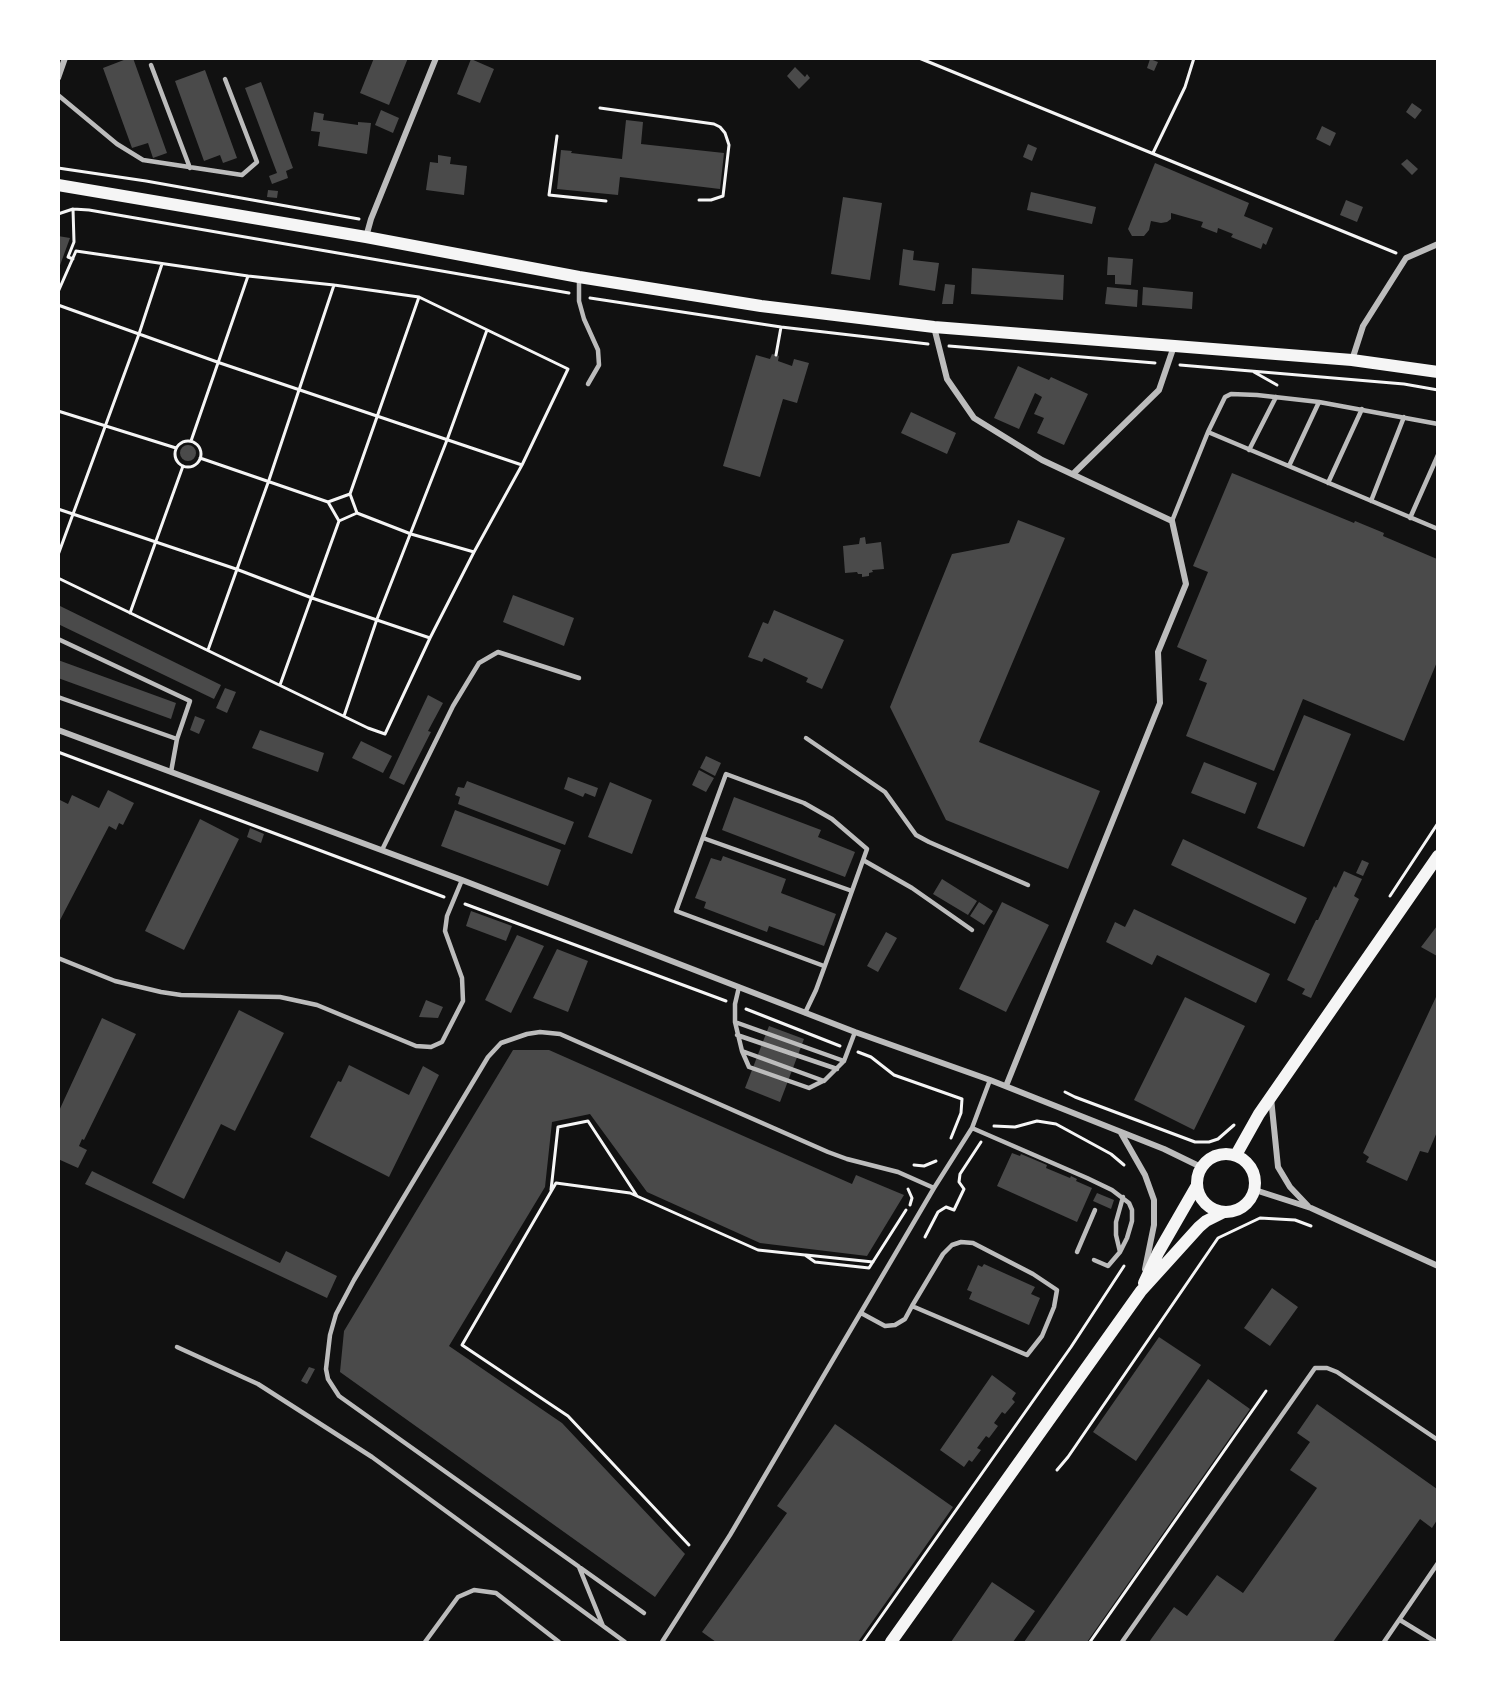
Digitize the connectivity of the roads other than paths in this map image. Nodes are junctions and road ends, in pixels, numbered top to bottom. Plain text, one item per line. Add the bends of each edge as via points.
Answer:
1 (65, 58) edge
2 (436, 58) edge
3 (151, 65) dead end
4 (58, 78) edge
5 (225, 79) dead end
6 (58, 95) edge
7 (190, 168) junction
8 (58, 185) edge
9 (366, 237) junction
10 (1437, 244) edge
11 (579, 277) junction
12 (934, 327) junction
13 (1174, 346) junction
14 (1352, 360) junction
15 (1437, 372) edge
16 (588, 384) dead end
17 (1276, 397) junction
18 (1319, 402) junction
19 (1362, 409) junction
20 (1404, 417) junction
21 (1437, 424) edge
22 (1208, 432) junction
23 (1250, 450) junction
24 (1437, 455) edge
25 (1289, 466) junction
26 (1073, 474) junction
27 (1328, 483) junction
28 (1371, 501) junction
29 (1410, 518) junction
30 (1172, 521) junction
31 (1437, 529) edge
32 (58, 639) edge
33 (579, 678) dead end
34 (58, 697) edge
35 (58, 730) edge
36 (806, 738) dead end
37 (177, 739) junction
38 (171, 772) junction
39 (703, 838) junction
40 (382, 850) junction
41 (1437, 856) edge
42 (863, 860) junction
43 (462, 880) junction
44 (1028, 885) dead end
45 (852, 891) junction
46 (972, 930) dead end
47 (58, 958) edge
48 (824, 966) junction
49 (739, 987) junction
50 (805, 1013) junction
51 (735, 1022) junction
52 (855, 1032) junction
53 (737, 1035) junction
54 (742, 1051) junction
55 (844, 1061) junction
56 (837, 1069) junction
57 (990, 1080) junction
58 (824, 1081) junction
59 (1006, 1086) junction
60 (1271, 1096) junction
61 (972, 1128) junction
62 (1121, 1132) junction
63 (1236, 1155) junction
64 (1201, 1167) junction
65 (1196, 1187) junction
66 (934, 1188) junction
67 (1255, 1190) junction
68 (1123, 1197) junction
69 (1311, 1208) junction
70 (1095, 1210) dead end
71 (1224, 1212) junction
72 (1077, 1252) dead end
73 (1119, 1252) junction
74 (1094, 1260) dead end
75 (1437, 1266) edge
76 (1141, 1291) junction
77 (912, 1306) junction
78 (861, 1313) junction
79 (177, 1347) dead end
80 (1437, 1440) edge
81 (1437, 1563) edge
82 (578, 1566) junction
83 (644, 1613) dead end
84 (1400, 1620) junction
85 (604, 1628) junction
86 (425, 1642) edge
87 (559, 1642) edge
88 (625, 1642) edge
89 (662, 1642) edge
90 (891, 1642) edge
91 (1122, 1642) edge
92 (1384, 1642) edge
93 (1436, 1642) edge

1 - 4 street
2 - 9 street
3 - 7 lane
5 - 7 lane via 257,162 242,175
6 - 7 lane via 117,144 143,160
8 - 9 main road
9 - 11 main road
10 - 14 street via 1406,258 1363,326
11 - 12 main road via 761,306
11 - 16 lane via 579,301 598,350 598,365
12 - 13 main road
12 - 26 street via 947,379 974,418 1042,460
13 - 14 main road
13 - 26 street via 1159,390
14 - 15 main road
17 - 18 lane
17 - 22 lane via 1225,397
17 - 23 lane
18 - 19 lane
18 - 25 lane
19 - 20 lane
19 - 27 lane
20 - 21 lane
20 - 28 lane
22 - 23 lane
22 - 30 lane
23 - 25 lane
24 - 29 lane
25 - 27 lane
26 - 30 street
27 - 28 lane
28 - 29 lane
29 - 31 lane
30 - 59 street via 1186,584 1158,652 1160,703
32 - 37 lane via 190,701
33 - 40 lane via 498,652 479,663 453,706
34 - 37 lane
35 - 38 street
36 - 44 lane via 885,792 916,835
37 - 38 lane
38 - 40 street
39 - 42 lane via 726,774 804,803 832,819 867,849
39 - 45 lane
39 - 48 lane via 676,911
40 - 43 street
41 - 60 main road
42 - 45 lane
42 - 46 lane
43 - 47 lane via 445,930 462,978 463,1001 442,1042 431,1047 416,1046 317,1005 280,998 161,992 115,981
43 - 49 street
45 - 48 lane
48 - 50 lane
49 - 50 street
49 - 51 lane
50 - 52 street
51 - 53 lane
51 - 55 lane
52 - 55 lane
52 - 57 street
53 - 54 lane
53 - 56 lane
54 - 58 lane
54 - 58 lane via 749,1067 809,1088
55 - 56 lane
56 - 58 lane
57 - 59 street
57 - 61 lane
59 - 62 street
60 - 63 main road
60 - 69 street via 1278,1167
61 - 66 lane
61 - 68 lane
62 - 64 street
62 - 76 street via 1146,1175 1154,1200 1154,1225
63 - 64 main road via 1216,1155
63 - 67 main road via 1254,1173
64 - 65 main road
65 - 71 main road via 1206,1204
65 - 76 main road
66 - 78 lane
66 - 82 lane via 898,1172 828,1152 560,1034 527,1034 495,1049 340,1306 330,1335 326,1369 339,1396
67 - 69 street
67 - 71 main road via 1244,1206
68 - 73 lane via 1116,1222
68 - 73 lane via 1132,1209 1132,1221
69 - 75 street
70 - 72 lane
71 - 76 main road via 1199,1227
73 - 74 lane via 1108,1266
76 - 90 main road
77 - 77 lane via 943,1254 962,1242 973,1243 1057,1290 1042,1336 1028,1355
77 - 78 lane via 905,1319 895,1325 885,1326
78 - 89 lane
79 - 85 lane via 258,1383 372,1457
80 - 91 lane via 1337,1372 1315,1368
81 - 84 lane
82 - 83 lane
82 - 85 lane
84 - 92 lane
84 - 93 lane
85 - 88 lane
86 - 87 lane via 458,1597 474,1590 496,1593

